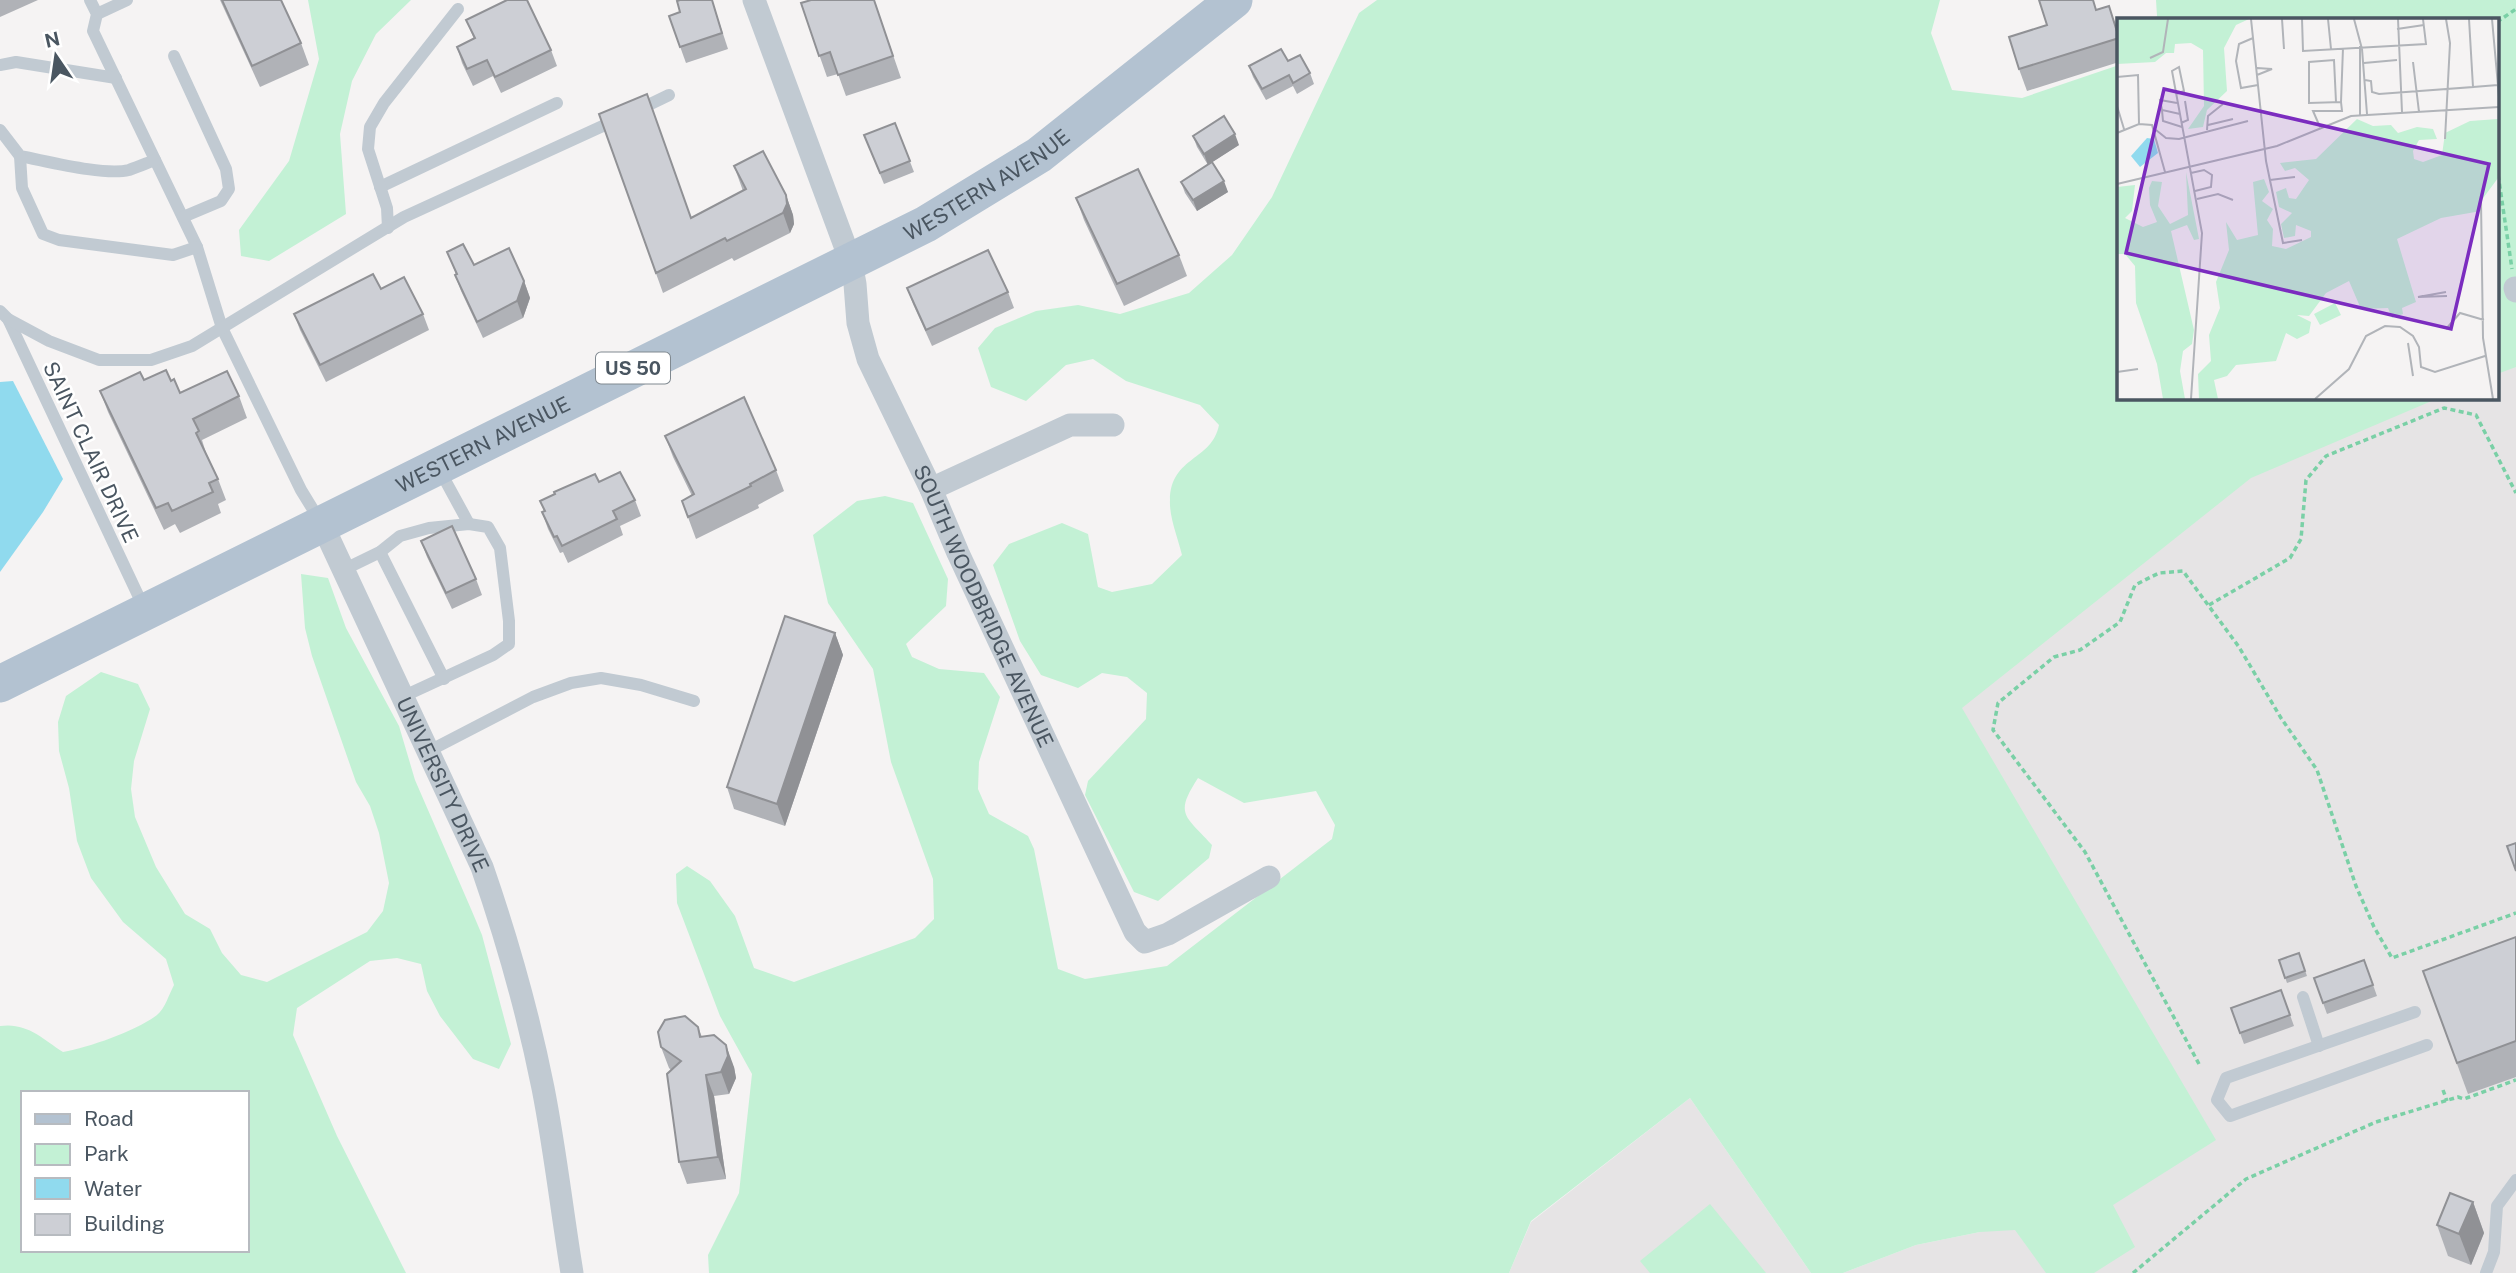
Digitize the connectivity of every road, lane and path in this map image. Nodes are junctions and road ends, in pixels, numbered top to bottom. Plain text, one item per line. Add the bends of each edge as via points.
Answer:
1 (90, 0) edge
2 (127, 0) edge
3 (754, 0) edge
4 (458, 9) dead end
5 (1217, 9) edge
6 (2516, 9) edge
7 (97, 14) junction
8 (2498, 21) edge
9 (174, 56) dead end
10 (0, 65) edge
11 (116, 78) junction
12 (669, 95) dead end
13 (557, 103) dead end
14 (0, 130) edge
15 (20, 156) junction
16 (155, 160) junction
17 (2498, 173) edge
18 (380, 187) junction
19 (183, 218) junction
20 (388, 228) junction
21 (197, 247) junction
22 (850, 262) junction
23 (2516, 290) edge
24 (4, 315) edge
25 (222, 328) junction
26 (1113, 425) dead end
27 (437, 465) junction
28 (931, 489) junction
29 (2516, 494) edge
30 (322, 524) junction
31 (469, 524) junction
32 (380, 552) junction
33 (342, 570) junction
34 (2209, 606) junction
35 (145, 610) junction
36 (444, 679) junction
37 (0, 684) edge
38 (402, 697) junction
39 (694, 701) dead end
40 (427, 752) junction
41 (1269, 877) dead end
42 (2516, 913) edge
43 (2303, 998) dead end
44 (2415, 1012) dead end
45 (2427, 1045) dead end
46 (2319, 1046) junction
47 (2199, 1064) dead end
48 (2516, 1080) edge
49 (2443, 1090) dead end
50 (2447, 1101) junction
51 (2516, 1180) edge
52 (572, 1273) edge
53 (2133, 1273) edge
54 (2486, 1273) edge

1 - 7 lane
2 - 7 lane
3 - 22 street, SOUTH WOODBRIDGE AVENUE
4 - 18 lane via 370,127 368,149
5 - 22 main road, WESTERN AVENUE / US 50 via 1039,156 926,224
6 - 8 path
7 - 11 lane, UNIVERSITY DRIVE via 93,31
9 - 19 lane via 226,169 229,189 221,201
10 - 11 lane via 16,62
11 - 16 lane, UNIVERSITY DRIVE
12 - 20 lane
13 - 18 lane
14 - 15 lane
15 - 16 lane via 114,171
15 - 21 lane via 22,188 43,234 173,255
16 - 19 lane, UNIVERSITY DRIVE
17 - 23 path
18 - 20 lane
19 - 21 lane, UNIVERSITY DRIVE
20 - 25 lane
21 - 25 lane, UNIVERSITY DRIVE
22 - 27 main road, WESTERN AVENUE / US 50
22 - 28 street, SOUTH WOODBRIDGE AVENUE via 868,359
24 - 25 lane via 48,341 99,360 151,360 192,346
24 - 35 lane, SAINT CLAIR DRIVE
25 - 30 lane, UNIVERSITY DRIVE
26 - 28 street via 1070,425
27 - 30 main road, WESTERN AVENUE / US 50
27 - 31 lane
28 - 41 street, SOUTH WOODBRIDGE AVENUE via 1135,932 1145,942 1168,934
29 - 34 path via 2476,415 2444,408 2326,456 2306,480 2301,539 2290,558
30 - 33 street, UNIVERSITY DRIVE
30 - 35 main road, WESTERN AVENUE / US 50
31 - 32 lane via 400,536
31 - 36 lane via 488,527 500,548 509,644
32 - 33 lane
32 - 36 lane
33 - 38 street, UNIVERSITY DRIVE
34 - 42 path via 2317,770 2356,886 2392,958
34 - 47 path via 2183,571 2159,573 2135,585 2120,622 2080,650 2054,657 1998,703 1993,730 2085,852
35 - 37 main road, WESTERN AVENUE / US 50
36 - 38 lane
38 - 40 street, UNIVERSITY DRIVE
39 - 40 lane via 601,678 571,683 533,697
40 - 52 street, UNIVERSITY DRIVE via 482,867 507,944 543,1089
43 - 46 lane
44 - 46 lane
45 - 46 lane via 2230,1116 2217,1100 2226,1079
48 - 50 path
49 - 50 path
50 - 53 path via 2376,1122 2246,1179
51 - 54 lane via 2497,1206 2494,1252

